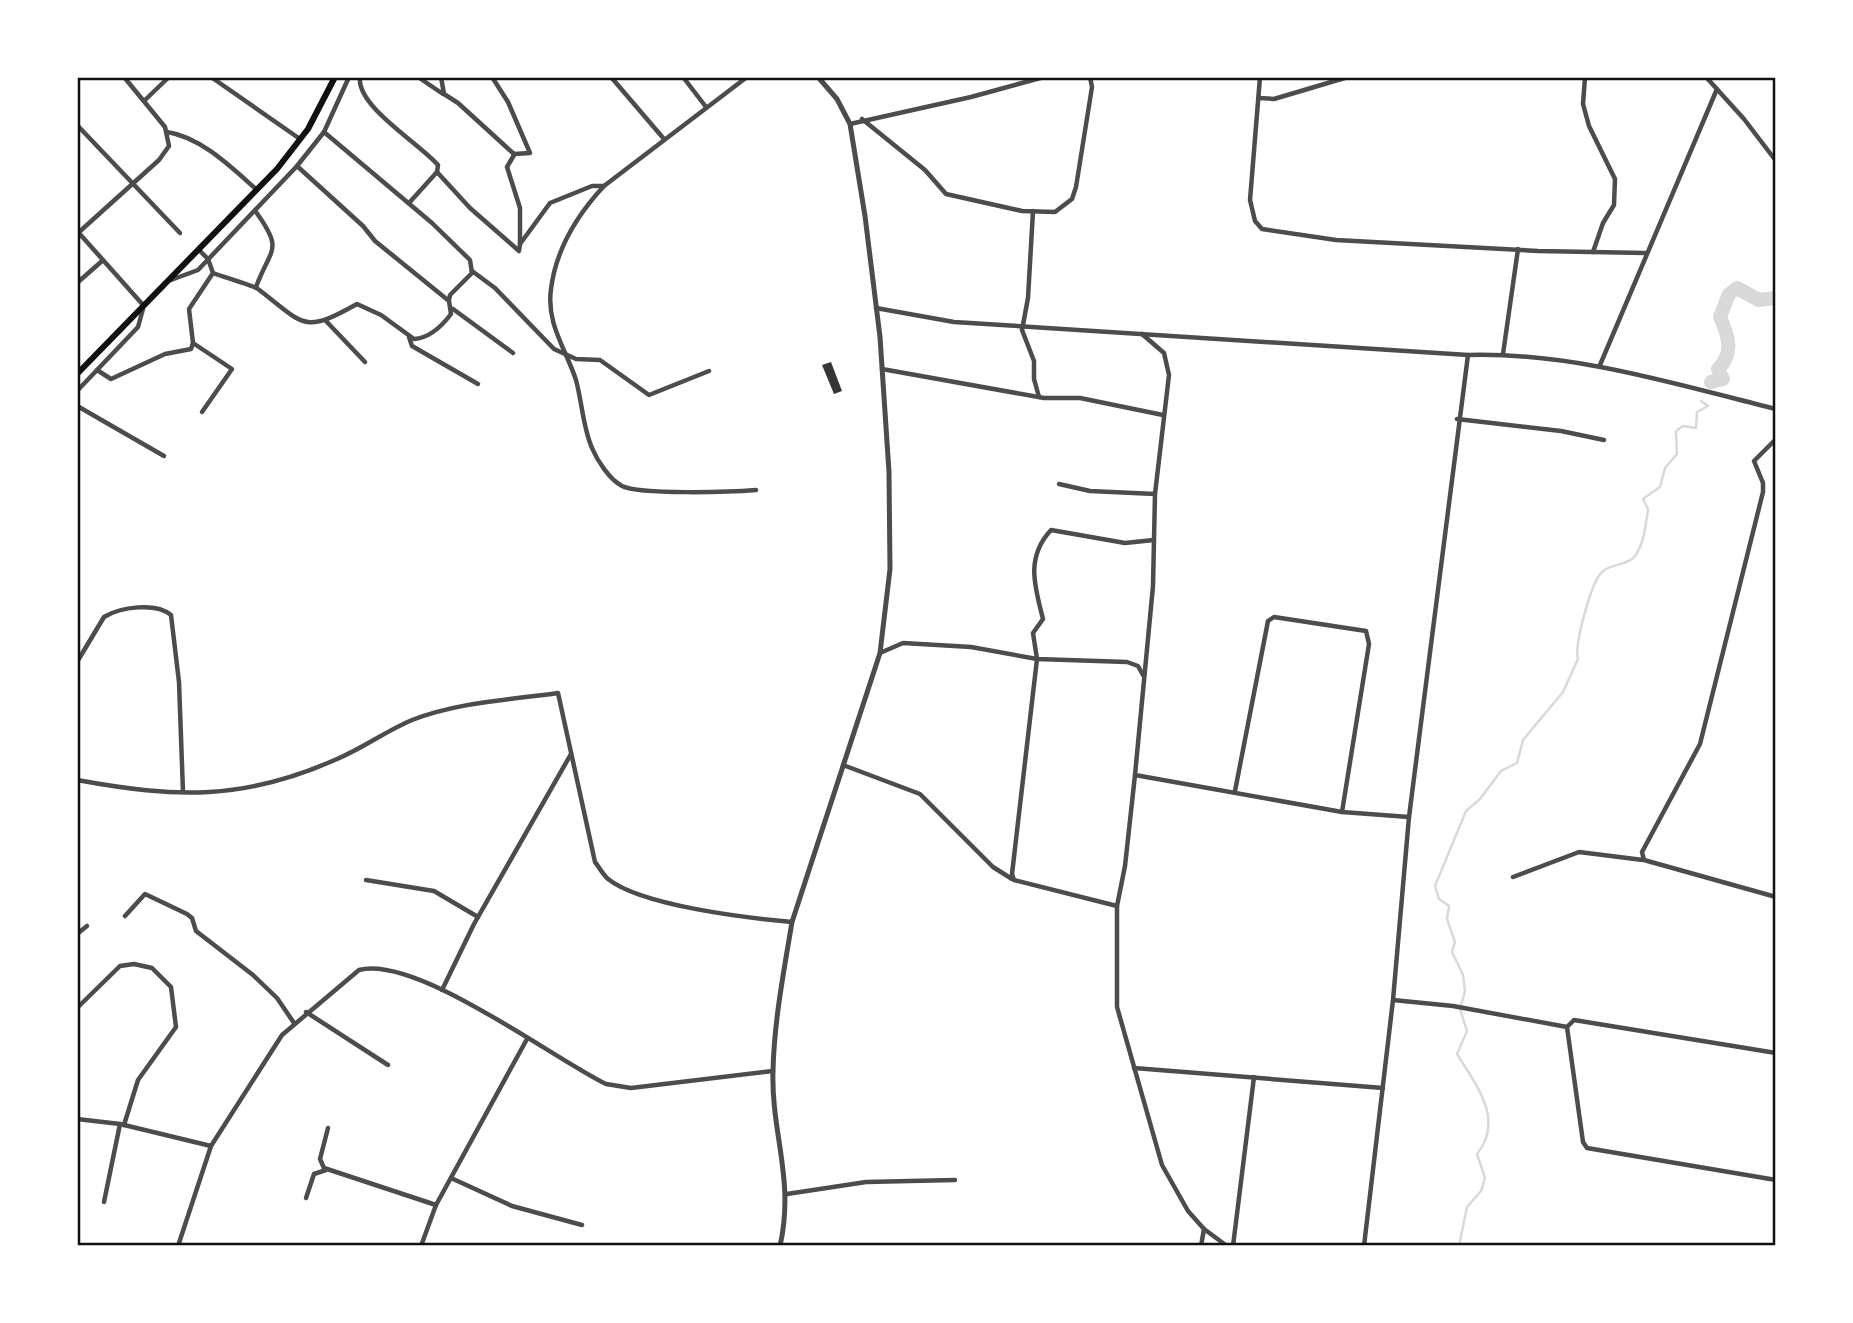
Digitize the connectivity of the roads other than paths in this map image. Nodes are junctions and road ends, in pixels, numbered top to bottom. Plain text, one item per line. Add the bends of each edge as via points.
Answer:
1 (124, 77) edge
2 (169, 77) edge
3 (211, 77) edge
4 (335, 77) edge
5 (349, 77) edge
6 (360, 77) edge
7 (418, 77) edge
8 (442, 77) edge
9 (492, 77) edge
10 (611, 77) edge
11 (683, 77) edge
12 (747, 77) edge
13 (818, 77) edge
14 (1044, 77) edge
15 (1090, 77) edge
16 (1259, 77) edge
17 (1348, 77) edge
18 (1586, 77) edge
19 (1706, 77) edge
20 (1717, 89) junction
21 (444, 94) junction
22 (1259, 98) junction
23 (145, 100) junction
24 (706, 107) junction
25 (862, 119) junction
26 (850, 124) junction
27 (77, 125) edge
28 (167, 132) junction
29 (324, 132) junction
30 (300, 139) junction
31 (664, 139) junction
32 (514, 155) junction
33 (1776, 161) edge
34 (298, 166) junction
35 (437, 173) junction
36 (134, 184) junction
37 (604, 186) junction
38 (257, 190) junction
39 (409, 203) junction
40 (1032, 211) junction
41 (256, 212) junction
42 (77, 232) edge
43 (180, 233) dead end
44 (520, 244) junction
45 (1518, 249) junction
46 (199, 250) junction
47 (1593, 252) junction
48 (1645, 253) junction
49 (208, 259) junction
50 (102, 261) junction
51 (472, 271) junction
52 (213, 273) junction
53 (170, 280) junction
54 (77, 283) edge
55 (256, 287) junction
56 (449, 301) junction
57 (144, 308) junction
58 (876, 308) junction
59 (452, 309) junction
60 (326, 321) junction
61 (1025, 326) junction
62 (1142, 334) junction
63 (409, 336) junction
64 (193, 343) junction
65 (513, 353) dead end
66 (565, 354) junction
67 (1503, 354) junction
68 (1468, 355) junction
69 (365, 362) dead end
70 (1600, 366) junction
71 (882, 369) junction
72 (97, 370) junction
73 (709, 371) dead end
74 (77, 374) edge
75 (478, 384) dead end
76 (77, 391) edge
77 (1039, 397) junction
78 (77, 409) edge
79 (1776, 409) edge
80 (202, 412) dead end
81 (1163, 415) junction
82 (1457, 419) junction
83 (1776, 439) edge
84 (1604, 440) dead end
85 (164, 456) dead end
86 (1059, 484) dead end
87 (756, 490) dead end
88 (1155, 494) junction
89 (1154, 540) junction
90 (880, 653) junction
91 (1037, 659) junction
92 (77, 662) edge
93 (1143, 676) junction
94 (571, 754) junction
95 (842, 765) junction
96 (1135, 775) junction
97 (77, 779) edge
98 (1235, 791) junction
99 (183, 792) junction
100 (1342, 812) junction
101 (1409, 817) junction
102 (1644, 860) junction
103 (1513, 877) dead end
104 (366, 880) dead end
105 (1014, 880) junction
106 (1776, 897) edge
107 (1117, 906) junction
108 (125, 916) dead end
109 (478, 917) junction
110 (792, 922) junction
111 (87, 926) dead end
112 (77, 934) edge
113 (442, 990) junction
114 (1393, 1000) junction
115 (78, 1006) edge
116 (306, 1012) junction
117 (294, 1023) junction
118 (1567, 1027) junction
119 (527, 1039) junction
120 (1776, 1053) edge
121 (388, 1065) dead end
122 (1134, 1068) junction
123 (773, 1071) junction
124 (1254, 1077) junction
125 (1383, 1088) junction
126 (77, 1119) edge
127 (122, 1125) junction
128 (328, 1128) dead end
129 (211, 1146) junction
130 (327, 1169) junction
131 (451, 1178) junction
132 (954, 1180) dead end
133 (1776, 1180) edge
134 (786, 1194) junction
135 (306, 1198) dead end
136 (104, 1202) dead end
137 (436, 1205) junction
138 (582, 1225) dead end
139 (1204, 1228) junction
140 (178, 1246) edge
141 (421, 1246) edge
142 (779, 1246) edge
143 (1201, 1246) edge
144 (1227, 1246) edge
145 (1233, 1246) edge
146 (1364, 1246) edge

1 - 23 street
2 - 23 street
3 - 30 street
4 - 30 main road
5 - 29 street
6 - 35 street via 366,100 437,163
7 - 21 street
8 - 21 street
9 - 32 street via 530,153
10 - 31 street
11 - 24 street
12 - 24 street
13 - 26 street
14 - 25 street
15 - 40 street via 1072,199 1055,212
16 - 22 street
17 - 22 street via 1274,99
18 - 47 street via 1583,104 1589,126 1615,179 1614,205
19 - 20 street
20 - 33 street
20 - 48 street
21 - 32 street
22 - 45 street via 1250,201 1262,229 1336,240
23 - 28 street
24 - 31 street
25 - 26 street
25 - 40 street via 925,170 946,194
26 - 58 street
27 - 36 street
28 - 36 street via 165,154
28 - 38 street via 219,158
29 - 34 street
29 - 39 street
30 - 38 main road
31 - 37 street
32 - 44 street via 507,167 520,208
34 - 41 street
34 - 56 street via 375,241
35 - 39 street
35 - 44 street via 519,251
36 - 42 street
36 - 43 street
37 - 44 street via 592,186 550,203
37 - 66 street via 588,203 556,257 550,292 553,328
38 - 46 main road
39 - 51 street via 470,260
40 - 61 street
41 - 49 street
41 - 55 street via 275,244
42 - 50 street
45 - 47 street
45 - 67 street
46 - 49 street
46 - 53 main road
47 - 48 street
48 - 70 street
49 - 52 street
49 - 53 street via 188,276
50 - 54 street
50 - 57 street
51 - 56 street
51 - 66 street via 495,288 554,349
52 - 55 street
52 - 64 street via 189,309
53 - 57 main road
55 - 60 street via 292,317 309,323
56 - 59 street
57 - 72 street via 138,327
57 - 74 main road
58 - 61 street via 954,322
58 - 71 street
59 - 63 street via 433,332 419,338
59 - 65 street
60 - 63 street via 358,304
60 - 69 street
61 - 62 street
61 - 77 street via 1022,330 1034,361
62 - 68 street
62 - 81 street via 1164,353 1169,365
63 - 75 street via 412,346
64 - 72 street via 187,351 165,354 115,378
64 - 80 street via 232,369
66 - 73 street via 600,360 649,395
66 - 87 street via 591,447 604,469 622,486
67 - 68 street
67 - 70 street
68 - 82 street
70 - 79 street
71 - 77 street
71 - 90 street via 890,472 890,569
72 - 76 street
77 - 81 street via 1080,398
78 - 85 street
81 - 88 street
82 - 84 street via 1561,430
82 - 101 street
83 - 102 street via 1754,461 1763,492 1700,744 1645,843
86 - 88 street via 1090,491
88 - 89 street
89 - 91 street via 1125,543 1075,532 1049,532 1036,555 1032,580 1043,617 1033,633
89 - 93 street
90 - 91 street via 903,643 971,647
90 - 95 street
91 - 93 street via 1127,662 1138,666
91 - 105 street
92 - 99 street via 111,613 157,608 171,615
93 - 96 street
94 - 99 street via 558,692 486,700 424,716 338,759 250,790
94 - 109 street
94 - 110 street via 595,862 607,878 637,893 684,905
95 - 105 street via 920,794 993,867
95 - 110 street
96 - 98 street
96 - 107 street
97 - 99 street
98 - 100 street
98 - 100 street via 1268,621 1274,617 1366,631 1369,644
100 - 101 street
101 - 114 street
102 - 103 street via 1579,852
102 - 106 street
104 - 109 street via 434,891
105 - 107 street
107 - 122 street via 1116,996
108 - 117 street via 145,894 187,914 196,931 277,998
109 - 113 street
110 - 123 street
111 - 112 street
113 - 116 street via 372,967 359,970
113 - 119 street
114 - 118 street
114 - 125 street
115 - 127 street via 120,966 152,968 171,987 176,1027 138,1080
116 - 117 street
116 - 121 street
117 - 129 street
118 - 120 street via 1574,1020
118 - 133 street via 1587,1148
119 - 123 street via 619,1087
119 - 131 street
122 - 124 street
122 - 139 street via 1162,1166
123 - 134 street
124 - 125 street
124 - 145 street
125 - 146 street
126 - 127 street
127 - 129 street
127 - 136 street
128 - 130 street via 320,1159
129 - 140 street
130 - 135 street via 314,1174
130 - 137 street
131 - 137 street
131 - 138 street via 512,1206
132 - 134 street via 866,1182
134 - 142 street
137 - 141 street
139 - 143 street
139 - 144 street

